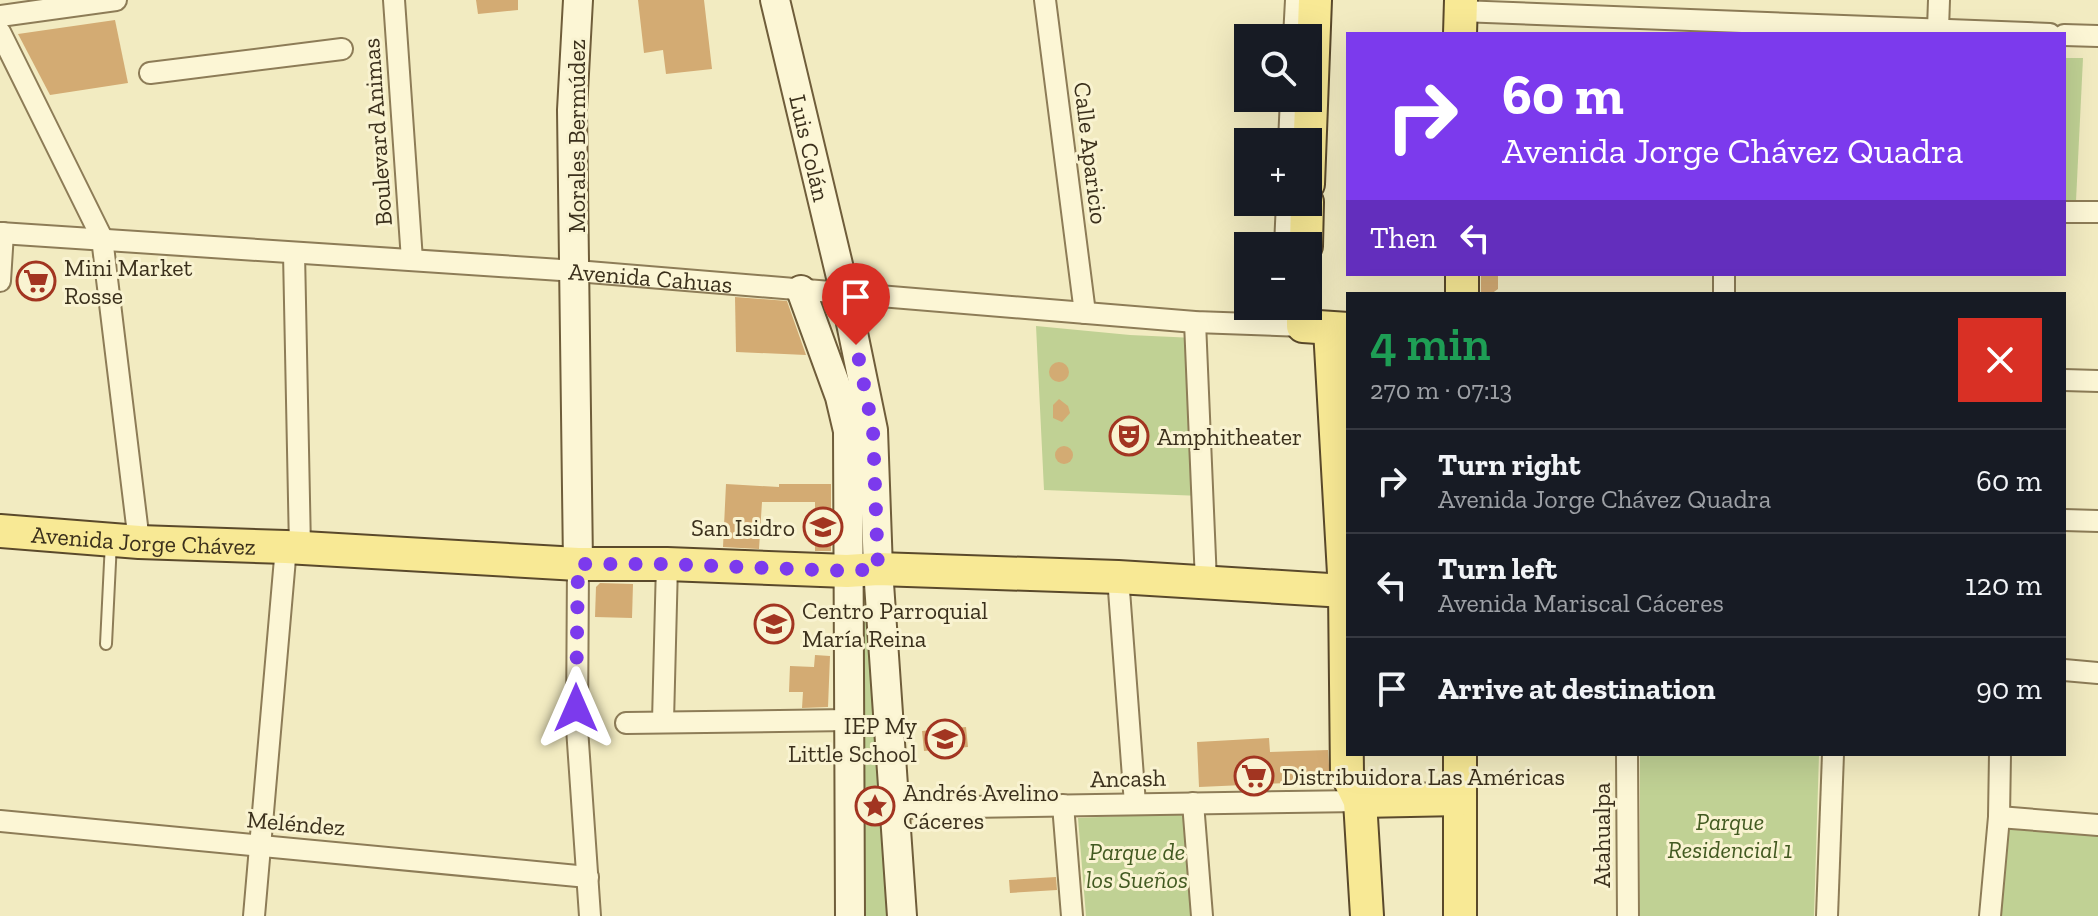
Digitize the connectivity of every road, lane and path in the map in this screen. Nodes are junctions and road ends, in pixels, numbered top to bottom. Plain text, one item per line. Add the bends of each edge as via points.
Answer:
1 (116, 0) edge
2 (394, 0) edge
3 (578, 0) edge
4 (775, 0) edge
5 (1045, 0) edge
6 (1296, 0) edge
7 (1315, 0) edge
8 (1939, 0) edge
9 (1460, 15) edge
10 (0, 16) edge
11 (1295, 24) edge
12 (1938, 29) junction
13 (1878, 31) edge
14 (0, 32) edge
15 (2005, 32) edge
16 (2066, 35) edge
17 (2098, 36) edge
18 (342, 49) dead end
19 (150, 73) dead end
20 (1310, 128) edge
21 (2066, 212) edge
22 (2098, 212) edge
23 (2, 233) edge
24 (102, 238) junction
25 (294, 253) junction
26 (412, 260) junction
27 (576, 271) junction
28 (0, 281) edge
29 (801, 290) junction
30 (845, 294) junction
31 (1085, 313) junction
32 (1308, 320) edge
33 (1195, 322) junction
34 (2066, 380) edge
35 (2098, 381) edge
36 (2066, 520) edge
37 (2098, 521) edge
38 (0, 531) edge
39 (125, 540) junction
40 (293, 547) junction
41 (578, 564) junction
42 (667, 564) junction
43 (863, 570) junction
44 (1118, 577) junction
45 (1206, 582) junction
46 (1345, 591) junction
47 (106, 644) dead end
48 (2066, 670) edge
49 (2098, 673) edge
50 (1346, 682) edge
51 (849, 720) junction
52 (663, 721) junction
53 (626, 723) dead end
54 (1347, 756) edge
55 (1460, 756) edge
56 (1627, 756) edge
57 (1833, 756) edge
58 (2000, 756) edge
59 (1460, 799) junction
60 (1360, 801) junction
61 (1193, 803) junction
62 (1135, 804) junction
63 (1063, 805) junction
64 (896, 808) junction
65 (1999, 817) junction
66 (0, 821) edge
67 (2098, 825) edge
68 (260, 846) junction
69 (588, 877) junction
70 (254, 916) edge
71 (590, 916) edge
72 (850, 916) edge
73 (902, 916) edge
74 (1072, 916) edge
75 (1202, 916) edge
76 (1367, 916) edge
77 (1460, 916) edge
78 (1628, 916) edge
79 (1827, 916) edge
80 (1990, 916) edge

1 - 10 street
2 - 26 street, Boulevard Animas
3 - 27 street, Morales Bermúdez via 572,110
4 - 30 street, Luis Colán
5 - 31 street, Calle Aparicio
6 - 11 street
7 - 20 main road
8 - 12 street
9 - 13 street
12 - 13 street
12 - 15 street
14 - 24 street
16 - 17 street
18 - 19 street
21 - 22 street
23 - 24 street, Avenida Cahuas
23 - 28 street
24 - 25 street, Avenida Cahuas
24 - 39 street
25 - 26 street, Avenida Cahuas
25 - 40 street
26 - 27 street, Avenida Cahuas
27 - 29 street, Avenida Cahuas
27 - 41 street, Morales Bermúdez
29 - 30 street, Avenida Cahuas
29 - 43 street via 848,431
30 - 31 street, Avenida Cahuas
30 - 43 street, Luis Colán via 873,430
31 - 33 street, Avenida Cahuas
32 - 33 street, Avenida Cahuas
32 - 46 main road
33 - 45 street
34 - 35 street
36 - 37 street
38 - 39 main road, Avenida Jorge Chávez
39 - 40 main road, Avenida Jorge Chávez
39 - 47 lane
40 - 41 main road, Avenida Jorge Chávez
40 - 68 street
41 - 42 main road, Avenida Jorge Chávez
41 - 69 street via 576,689
42 - 43 main road, Avenida Jorge Chávez
42 - 52 street
43 - 44 main road, Avenida Jorge Chávez
43 - 51 street
43 - 64 street
44 - 45 main road, Avenida Jorge Chávez
44 - 62 street
45 - 46 main road, Avenida Jorge Chávez
46 - 50 main road
48 - 49 street
51 - 52 street
51 - 72 street
52 - 53 street
54 - 60 main road via 1347,774
55 - 59 main road
56 - 78 street, Atahualpa
57 - 79 street
58 - 65 street
59 - 60 main road
59 - 77 main road
60 - 61 street, Ancash
60 - 76 main road
61 - 62 street, Ancash
61 - 75 street
62 - 63 street, Ancash
63 - 64 street, Ancash
63 - 74 street
64 - 73 street
65 - 67 street
65 - 80 street
66 - 68 street, Meléndez
68 - 69 street, Meléndez
68 - 70 street
69 - 71 street

